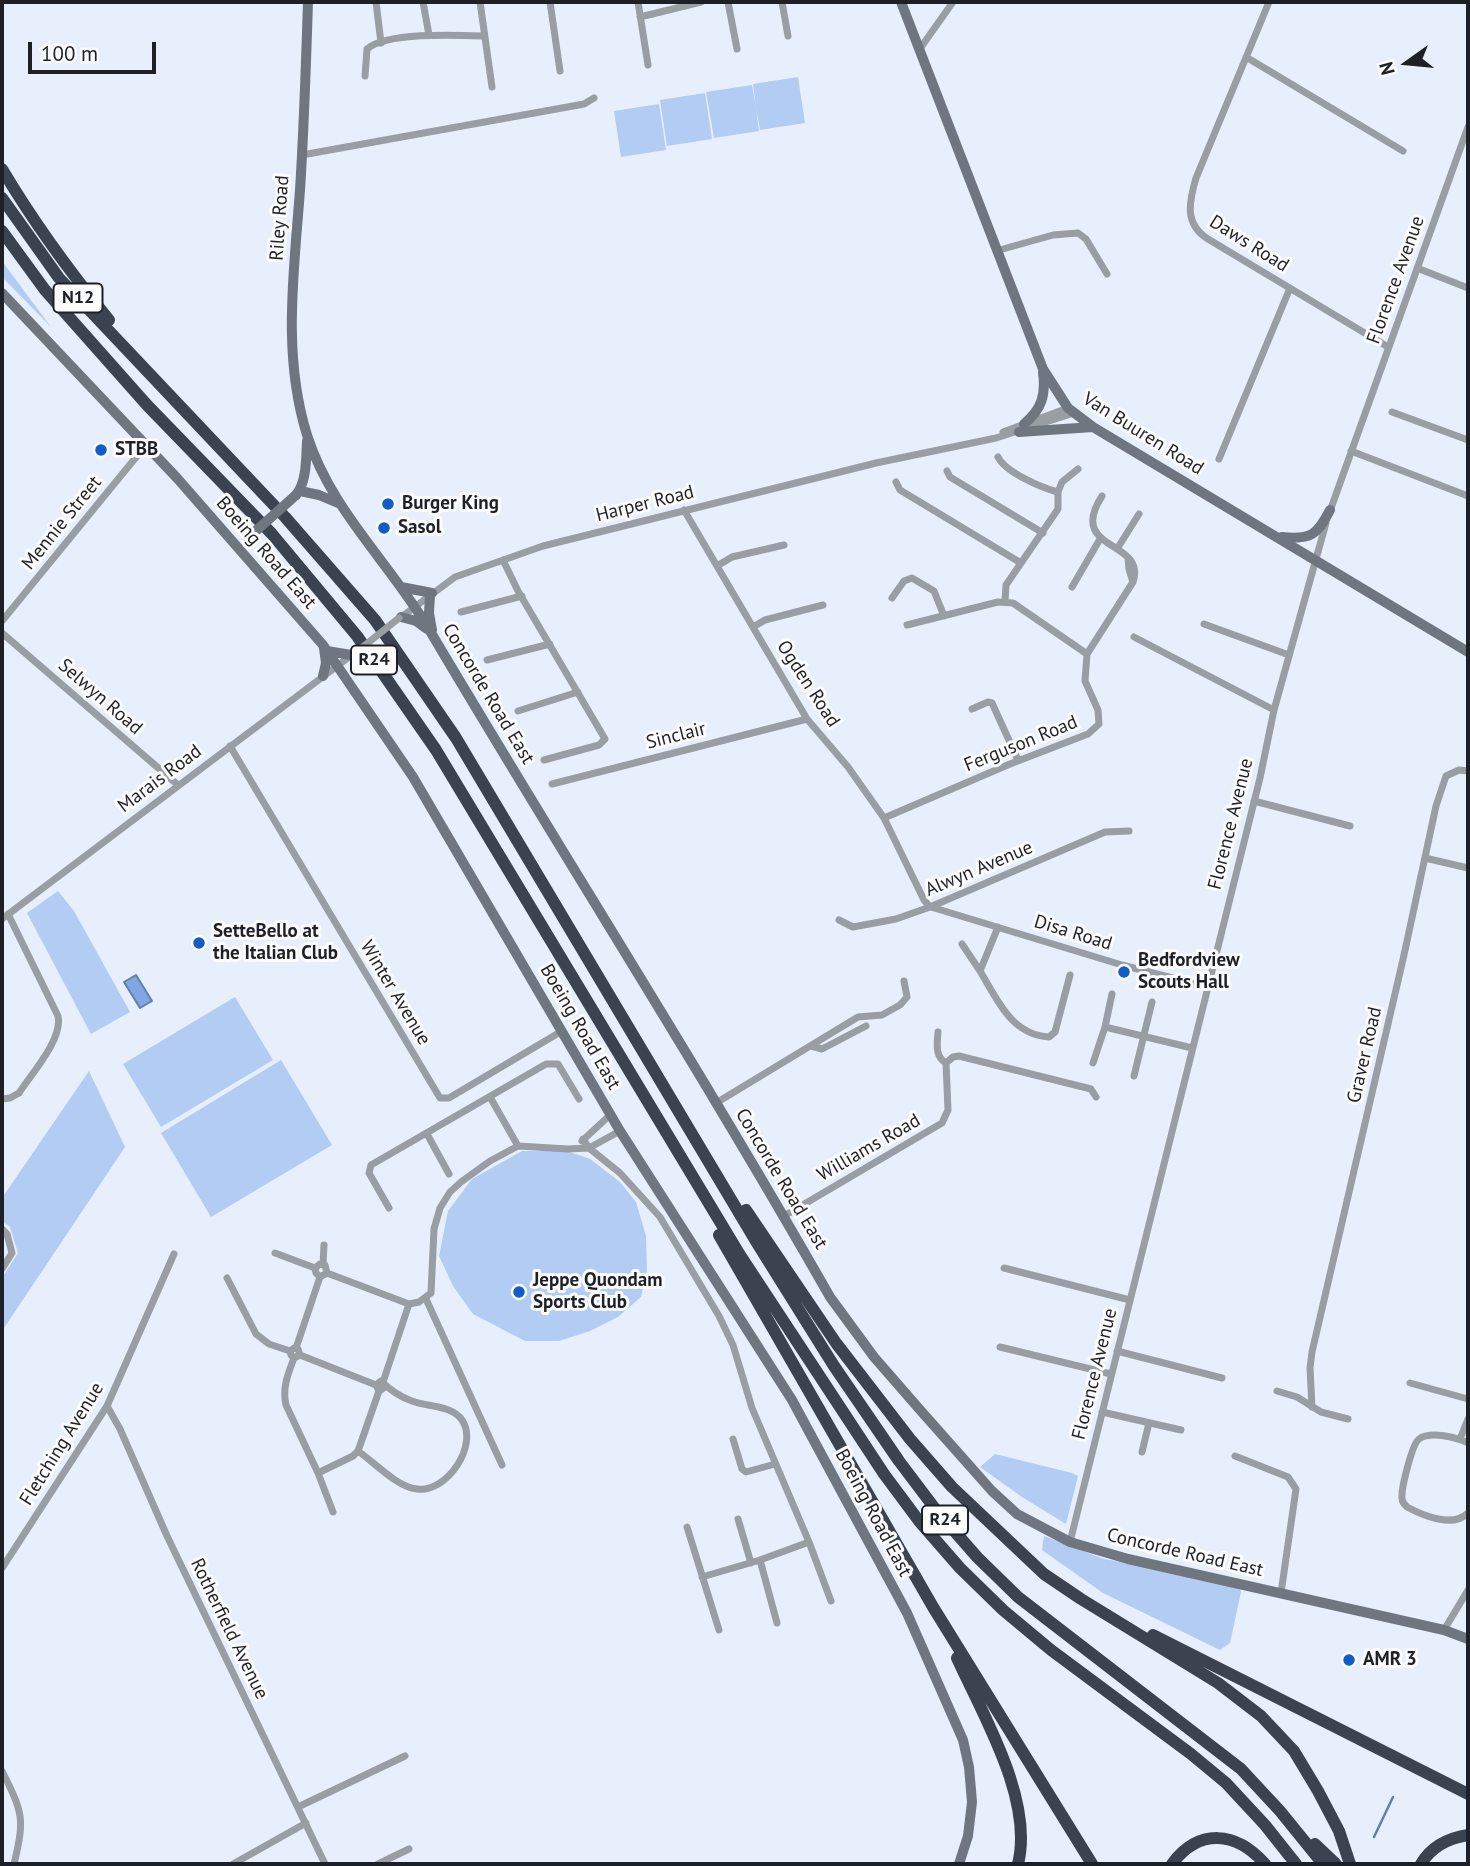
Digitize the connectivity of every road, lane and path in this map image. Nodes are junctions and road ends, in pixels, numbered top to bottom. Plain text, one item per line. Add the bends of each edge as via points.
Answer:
1 (308, 2) edge
2 (376, 2) edge
3 (423, 2) edge
4 (480, 2) edge
5 (550, 2) edge
6 (638, 2) edge
7 (701, 2) edge
8 (728, 2) edge
9 (782, 2) edge
10 (901, 2) edge
11 (953, 2) edge
12 (1269, 2) edge
13 (640, 17) junction
14 (429, 35) junction
15 (484, 36) junction
16 (788, 36) dead end
17 (381, 43) junction
18 (737, 49) dead end
19 (919, 50) junction
20 (1246, 57) junction
21 (648, 65) dead end
22 (560, 71) dead end
23 (365, 76) dead end
24 (492, 87) dead end
25 (594, 97) dead end
26 (1468, 127) edge
27 (1403, 151) dead end
28 (302, 155) junction
29 (2, 169) edge
30 (2, 198) edge
31 (2, 231) edge
32 (996, 251) junction
33 (1417, 268) junction
34 (1107, 274) dead end
35 (1290, 288) junction
36 (1468, 288) edge
37 (2, 293) edge
38 (1388, 347) junction
39 (1043, 369) junction
40 (164, 389) junction
41 (1071, 411) junction
42 (1392, 412) dead end
43 (1093, 427) junction
44 (1021, 428) junction
45 (307, 435) junction
46 (1468, 440) edge
47 (146, 445) junction
48 (1351, 451) junction
49 (998, 457) dead end
50 (1219, 459) dead end
51 (1078, 469) dead end
52 (947, 471) dead end
53 (896, 482) dead end
54 (1058, 492) junction
55 (298, 493) junction
56 (1102, 496) dead end
57 (1468, 496) edge
58 (198, 502) junction
59 (338, 503) junction
60 (684, 510) junction
61 (1330, 510) junction
62 (1139, 514) dead end
63 (1043, 533) junction
64 (1276, 536) junction
65 (248, 538) junction
66 (1100, 539) junction
67 (784, 545) dead end
68 (1117, 549) junction
69 (249, 558) junction
70 (1315, 559) junction
71 (503, 560) junction
72 (1021, 563) junction
73 (717, 566) junction
74 (400, 587) junction
75 (1072, 587) dead end
76 (431, 594) junction
77 (522, 596) junction
78 (892, 598) dead end
79 (1005, 602) junction
80 (823, 605) dead end
81 (415, 606) junction
82 (461, 612) dead end
83 (944, 616) junction
84 (401, 617) junction
85 (2, 621) edge
86 (1204, 624) dead end
87 (908, 625) dead end
88 (752, 626) junction
89 (2, 632) edge
90 (431, 634) junction
91 (1135, 638) dead end
92 (550, 644) junction
93 (325, 648) junction
94 (1468, 652) edge
95 (1087, 654) junction
96 (351, 655) junction
97 (1289, 655) junction
98 (487, 660) dead end
99 (337, 666) junction
100 (324, 676) junction
101 (347, 679) junction
102 (578, 692) junction
103 (972, 709) dead end
104 (1275, 710) junction
105 (517, 711) dead end
106 (807, 719) junction
107 (230, 746) junction
108 (544, 760) dead end
109 (1018, 760) junction
110 (1468, 771) edge
111 (552, 784) dead end
112 (178, 785) junction
113 (1254, 801) junction
114 (884, 818) junction
115 (1350, 826) dead end
116 (1129, 831) dead end
117 (1425, 858) junction
118 (1468, 868) edge
119 (930, 907) junction
120 (5, 916) edge
121 (839, 920) dead end
122 (998, 928) junction
123 (962, 944) dead end
124 (980, 971) junction
125 (1070, 975) dead end
126 (904, 981) dead end
127 (1207, 987) junction
128 (1112, 994) dead end
129 (1152, 1002) dead end
130 (866, 1026) dead end
131 (1105, 1027) junction
132 (562, 1031) junction
133 (938, 1032) dead end
134 (1145, 1038) junction
135 (811, 1046) junction
136 (1192, 1048) junction
137 (946, 1063) junction
138 (1093, 1063) dead end
139 (1134, 1076) dead end
140 (666, 1090) junction
141 (490, 1097) junction
142 (1097, 1097) dead end
143 (2, 1099) edge
144 (579, 1099) dead end
145 (716, 1103) junction
146 (610, 1115) junction
147 (620, 1131) junction
148 (427, 1134) junction
149 (583, 1139) junction
150 (672, 1143) junction
151 (518, 1146) junction
152 (578, 1148) junction
153 (589, 1148) junction
154 (449, 1174) dead end
155 (389, 1208) dead end
156 (784, 1216) junction
157 (2, 1229) edge
158 (324, 1245) dead end
159 (275, 1253) dead end
160 (174, 1254) dead end
161 (319, 1266) junction
162 (1004, 1268) dead end
163 (2, 1269) edge
164 (324, 1275) junction
165 (227, 1278) dead end
166 (426, 1299) junction
167 (1130, 1300) junction
168 (408, 1304) junction
169 (1000, 1347) dead end
170 (1117, 1352) junction
171 (295, 1353) junction
172 (1111, 1374) junction
173 (1222, 1378) dead end
174 (1410, 1383) dead end
175 (381, 1386) junction
176 (1277, 1391) dead end
177 (1468, 1399) edge
178 (107, 1406) junction
179 (1312, 1407) junction
180 (1102, 1412) junction
181 (1348, 1419) dead end
182 (1468, 1419) edge
183 (1149, 1423) junction
184 (1181, 1430) dead end
185 (733, 1439) dead end
186 (1464, 1441) edge
187 (358, 1451) junction
188 (1142, 1452) dead end
189 (1235, 1456) dead end
190 (775, 1464) junction
191 (502, 1465) dead end
192 (318, 1473) junction
193 (333, 1512) dead end
194 (1468, 1513) edge
195 (738, 1519) dead end
196 (687, 1527) dead end
197 (809, 1542) junction
198 (1070, 1542) junction
199 (760, 1560) junction
200 (751, 1563) junction
201 (2, 1568) edge
202 (702, 1577) junction
203 (1468, 1590) edge
204 (1281, 1593) junction
205 (1081, 1599) junction
206 (831, 1601) dead end
207 (933, 1607) junction
208 (777, 1623) dead end
209 (719, 1630) dead end
210 (1444, 1630) junction
211 (1468, 1639) edge
212 (405, 1756) dead end
213 (2, 1771) edge
214 (1468, 1794) edge
215 (298, 1807) junction
216 (1280, 1811) junction
217 (306, 1823) junction
218 (1468, 1835) edge
219 (409, 1849) dead end
220 (14, 1864) edge
221 (233, 1864) edge
222 (325, 1864) edge
223 (379, 1864) edge
224 (959, 1864) edge
225 (1018, 1864) edge
226 (1092, 1864) edge
227 (1172, 1864) edge
228 (1265, 1864) edge
229 (1296, 1864) edge
230 (1323, 1864) edge
231 (1336, 1864) edge
232 (1350, 1864) edge
233 (1421, 1864) edge

1 - 28 main road, Riley Road
2 - 17 street
3 - 14 street
4 - 15 street
5 - 22 street
6 - 13 street
7 - 13 street
8 - 18 street
9 - 16 street
10 - 19 main road, Van Buuren Road
11 - 19 street
12 - 20 street, Daws Road
13 - 21 street
14 - 15 street
14 - 17 street
15 - 24 street
17 - 23 street via 367,49
19 - 32 main road, Van Buuren Road
20 - 27 street
20 - 35 street, Daws Road via 1196,178 1189,214 1200,234
25 - 28 street via 584,104
26 - 33 street, Florence Avenue
28 - 45 main road, Riley Road via 290,327
29 - 40 highway, R24 via 69,270
30 - 40 highway, N12 via 59,278
31 - 150 highway, R24 via 45,290 147,405 272,534 357,636 436,750
32 - 34 street via 1078,233
32 - 39 main road, Van Buuren Road
33 - 36 street
33 - 38 street, Florence Avenue
35 - 38 street, Daws Road
35 - 50 street
37 - 47 main road, Boeing Road East
38 - 48 street, Florence Avenue
39 - 41 main road, Van Buuren Road
39 - 44 main road via 1043,401
40 - 140 highway, R24 via 375,620 456,738
41 - 43 main road, Van Buuren Road
41 - 44 street, Harper Road
42 - 46 street
43 - 44 main road
43 - 64 main road, Van Buuren Road
44 - 60 street, Harper Road
45 - 55 main road
45 - 59 main road, Concorde Road East
47 - 58 main road, Boeing Road East
47 - 85 street, Mennie Street
48 - 57 street
48 - 61 street, Florence Avenue
49 - 54 street via 1042,488
51 - 54 street via 1062,482
52 - 63 street
53 - 72 street via 900,490
54 - 63 street via 1058,509
55 - 59 main road
55 - 65 main road, bridge
56 - 66 street via 1091,518
58 - 65 main road via 235,535
58 - 69 main road, Boeing Road East
59 - 74 main road, Concorde Road East
60 - 71 street, Harper Road
60 - 73 street, Ogden Road
61 - 64 main road via 1312,535
61 - 70 street, Florence Avenue
62 - 68 street
63 - 72 street
64 - 70 main road, Van Buuren Road
65 - 69 main road
66 - 68 street
66 - 75 street
67 - 73 street via 732,557
68 - 95 street via 1135,566 1133,582
69 - 93 main road, Boeing Road East
70 - 94 main road, Van Buuren Road
70 - 97 street, Florence Avenue
71 - 76 street, Harper Road via 455,577
71 - 77 street
72 - 79 street via 1006,585
73 - 88 street, Ogden Road
74 - 76 main road
74 - 81 main road, Concorde Road East
74 - 84 main road
76 - 81 street, Harper Road
76 - 90 main road
77 - 82 street
77 - 92 street
78 - 83 street via 904,581 912,578 934,590
79 - 83 street
79 - 95 street
80 - 88 street
81 - 84 street, Harper Road
81 - 90 main road, Concorde Road East
83 - 87 street
84 - 90 main road via 416,621
84 - 96 street, Harper Road, bridge
86 - 97 street
88 - 106 street, Ogden Road
89 - 112 street, Selwyn Road
90 - 145 main road, Concorde Road East
91 - 104 street
92 - 98 street
92 - 102 street
93 - 96 main road
93 - 99 main road, Boeing Road East
93 - 100 main road
95 - 109 street, Ferguson Road via 1085,681 1098,710 1097,727
96 - 99 street, Harper Road
96 - 101 main road
97 - 104 street, Florence Avenue
99 - 100 street, Marais Road
99 - 101 main road, Boeing Road East
100 - 107 street, Marais Road
101 - 132 main road, Boeing Road East via 413,777
102 - 105 street
102 - 108 street via 604,742
103 - 109 street via 992,703
104 - 113 street, Florence Avenue
106 - 111 street, Sinclair
106 - 114 street, Ogden Road
107 - 112 street, Marais Road
107 - 132 street, Winter Avenue via 440,1098 449,1098
109 - 114 street, Ferguson Road
110 - 117 street, Graver Road via 1454,771 1443,779
112 - 120 street, Marais Road
113 - 115 street
113 - 127 street, Florence Avenue
114 - 119 street, Ogden Road
116 - 119 street, Alwyn Avenue via 1105,832
117 - 118 street
117 - 179 street, Graver Road via 1312,1352
119 - 121 street, Alwyn Avenue via 853,927
119 - 122 street, Disa Road
120 - 143 street via 58,1016 59,1027 19,1093
122 - 124 street
122 - 127 street, Disa Road
123 - 124 street
124 - 125 street via 1016,1026 1049,1037 1055,1032
126 - 135 street via 908,997 900,1005 877,1017 858,1017
127 - 136 street, Florence Avenue
128 - 131 street
129 - 134 street
130 - 135 street via 822,1049
131 - 134 street
131 - 138 street
132 - 146 main road, Boeing Road East
133 - 137 street via 937,1051
134 - 136 street
134 - 139 street
135 - 145 street
136 - 167 street, Florence Avenue
137 - 142 street via 959,1056 1091,1089
137 - 156 street, Williams Road via 948,1110 942,1123
140 - 205 highway via 836,1343 910,1439 1017,1550
140 - 216 highway, R24 via 835,1366 936,1510 1018,1597 1207,1741
141 - 144 street via 550,1062 562,1069
141 - 148 street
141 - 151 street
145 - 156 main road, Concorde Road East
146 - 147 main road, Boeing Road East
146 - 149 street
147 - 153 street
147 - 224 main road, Boeing Road East via 792,1400 907,1613 963,1740 969,1767 972,1802
148 - 154 street
148 - 155 street via 369,1168
149 - 152 street
149 - 153 street
150 - 207 highway via 733,1261
150 - 229 highway, R24 via 884,1474 960,1569 1051,1650 1226,1783
151 - 152 street
151 - 166 street via 461,1182 440,1208 432,1241 431,1293
152 - 153 street
153 - 190 street via 649,1204 709,1297 733,1345
156 - 198 main road, Concorde Road East via 849,1325 992,1492 1017,1514
157 - 163 street via 12,1253
158 - 161 street
159 - 161 street
160 - 178 street, Fletching Avenue
161 - 164 street via 316,1273
161 - 164 street via 327,1267
162 - 167 street
164 - 168 street
164 - 171 street
165 - 171 street via 256,1334
166 - 168 street
166 - 191 street
167 - 170 street, Florence Avenue
168 - 175 street
169 - 172 street
170 - 172 street, Florence Avenue
170 - 173 street
171 - 175 street
171 - 192 street via 284,1398
172 - 180 street, Florence Avenue
174 - 177 street
175 - 187 street
175 - 187 street via 460,1417 466,1431 459,1463 445,1481 413,1489
176 - 179 street
178 - 201 street, Fletching Avenue
178 - 215 street, Rotherfield Avenue
179 - 181 street
180 - 183 street
180 - 198 street, Florence Avenue
182 - 186 street
183 - 184 street
183 - 188 street
185 - 190 street via 746,1472
186 - 194 street via 1430,1436 1417,1441 1401,1494 1407,1507 1449,1521
187 - 192 street
189 - 204 street via 1292,1480 1297,1495
190 - 197 street
192 - 193 street
195 - 200 street
196 - 202 street
197 - 199 street
197 - 206 street
198 - 204 main road, Concorde Road East
199 - 200 street
199 - 208 street
200 - 202 street
202 - 209 street
203 - 210 street
204 - 210 main road, Concorde Road East
205 - 214 highway
205 - 232 highway via 1218,1683 1261,1716 1294,1751 1339,1831
207 - 225 highway via 1010,1776 1022,1830
207 - 226 highway
210 - 211 main road, Concorde Road East
212 - 215 street
213 - 220 street via 22,1820
215 - 217 street, Rotherfield Avenue
216 - 230 highway, R24
216 - 231 highway
217 - 221 street
217 - 222 street, Rotherfield Avenue
218 - 233 highway via 1436,1847
219 - 223 street
227 - 228 highway via 1182,1850 1199,1840 1224,1838 1241,1844

